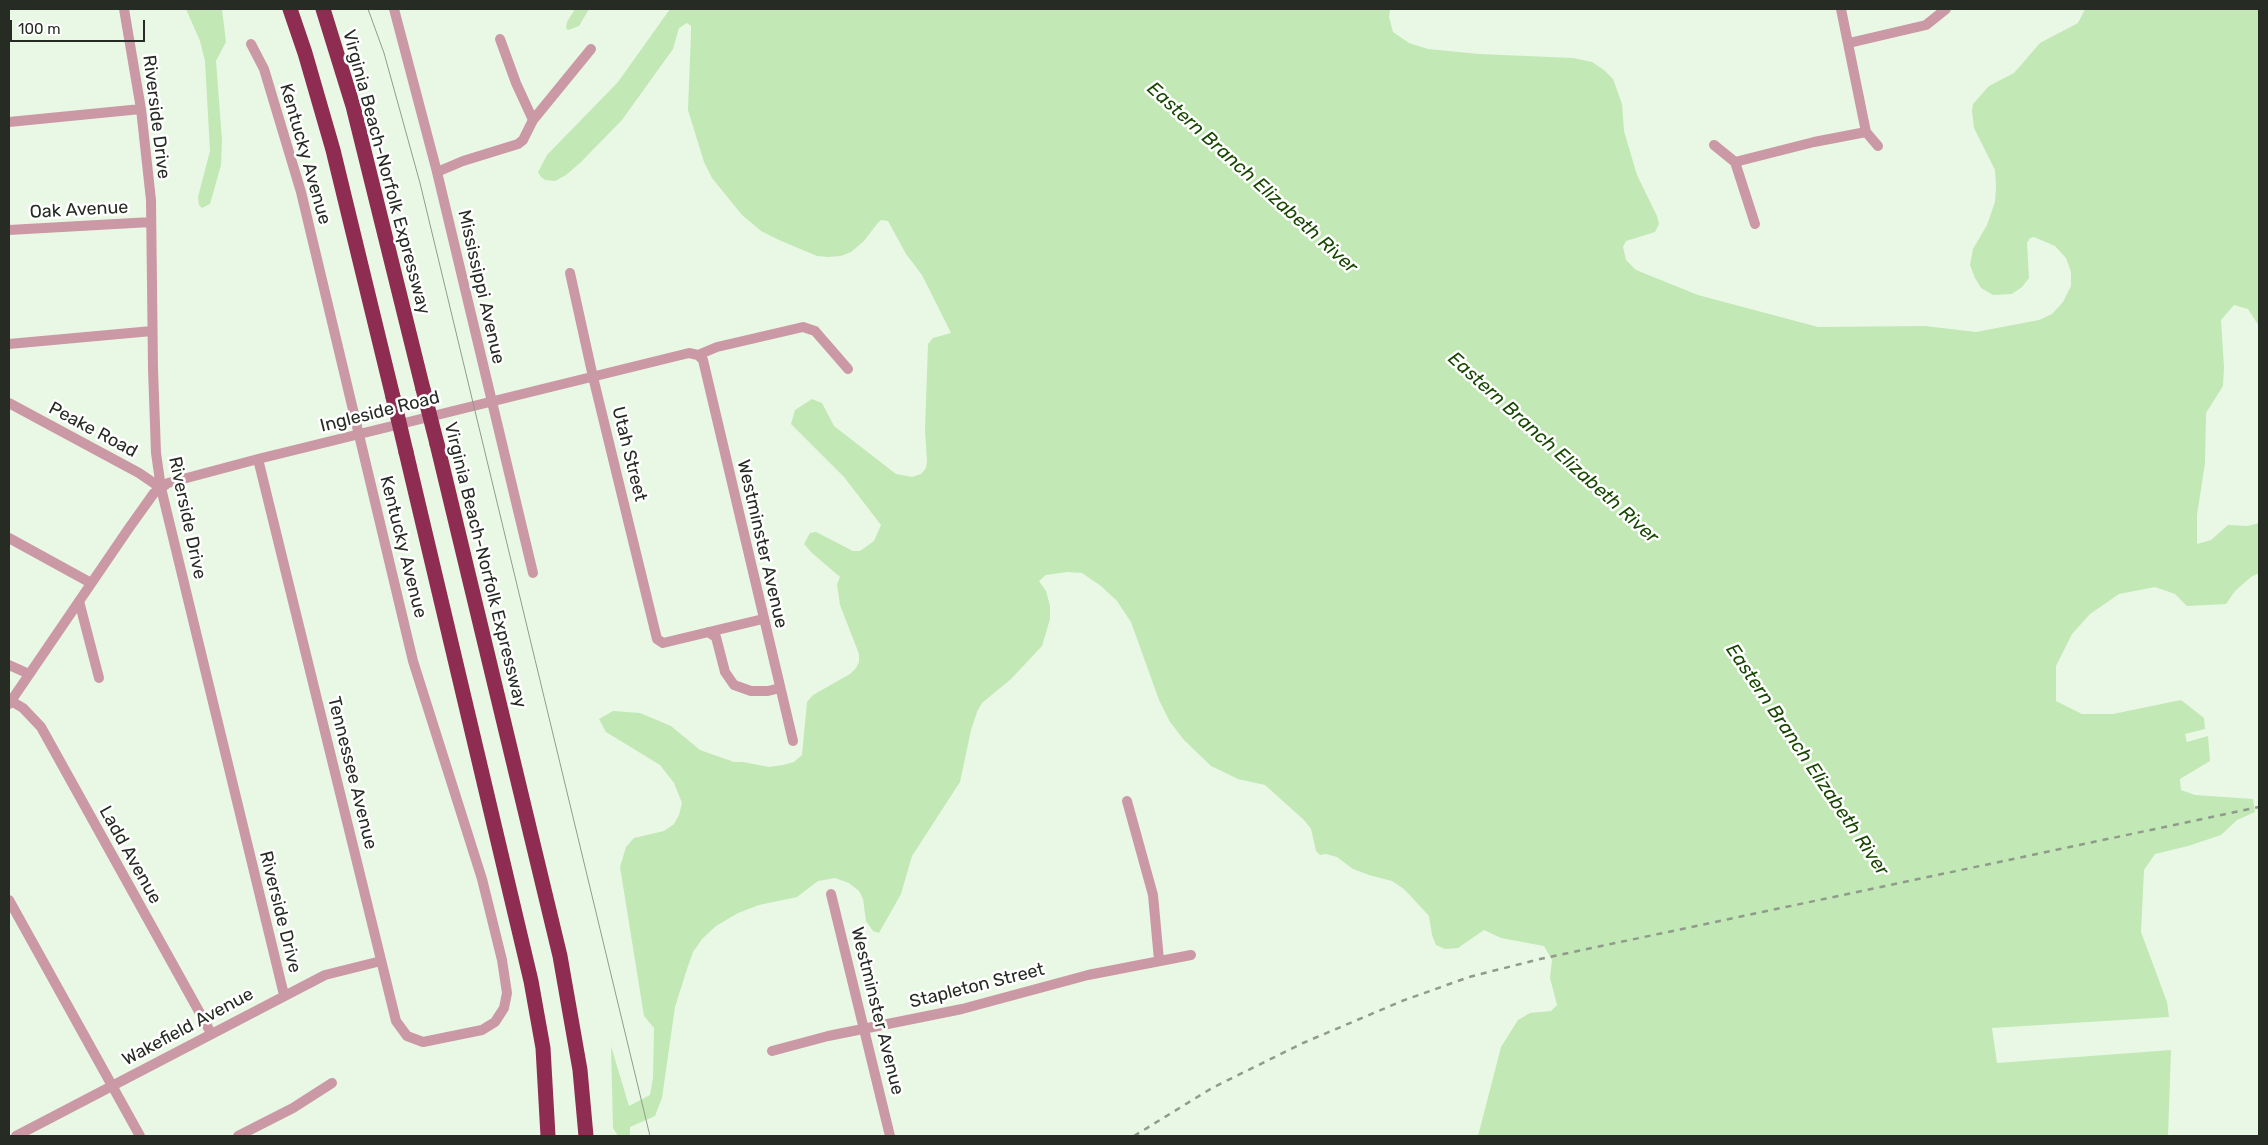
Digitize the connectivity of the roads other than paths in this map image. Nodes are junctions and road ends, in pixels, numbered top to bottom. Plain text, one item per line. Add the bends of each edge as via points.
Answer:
1 (124, 9) edge
2 (290, 9) edge
3 (322, 9) edge
4 (394, 9) edge
5 (1841, 9) edge
6 (1946, 9) edge
7 (500, 39) dead end
8 (1848, 43) junction
9 (251, 44) dead end
10 (591, 49) dead end
11 (142, 108) junction
12 (533, 120) junction
13 (9, 122) edge
14 (1866, 132) junction
15 (1714, 145) dead end
16 (1878, 146) dead end
17 (1735, 162) junction
18 (437, 172) junction
19 (151, 222) junction
20 (1755, 224) dead end
21 (9, 230) edge
22 (570, 273) dead end
23 (152, 331) junction
24 (9, 344) edge
25 (698, 355) junction
26 (848, 369) dead end
27 (593, 377) junction
28 (491, 402) junction
29 (9, 403) edge
30 (359, 434) junction
31 (258, 458) junction
32 (160, 488) junction
33 (9, 538) edge
34 (533, 573) dead end
35 (91, 582) junction
36 (79, 601) junction
37 (763, 619) junction
38 (708, 632) junction
39 (9, 665) edge
40 (30, 674) junction
41 (99, 678) dead end
42 (780, 688) junction
43 (10, 702) edge
44 (793, 741) dead end
45 (1128, 801) dead end
46 (831, 894) dead end
47 (9, 900) edge
48 (1191, 955) dead end
49 (1159, 960) junction
50 (381, 961) junction
51 (284, 995) junction
52 (865, 1030) junction
53 (211, 1033) junction
54 (462, 1034) joint
55 (772, 1051) dead end
56 (332, 1083) dead end
57 (112, 1084) junction
58 (16, 1136) edge
59 (140, 1136) edge
60 (238, 1136) edge
61 (548, 1136) edge
62 (586, 1136) edge
63 (890, 1136) edge

1 - 11 street, Riverside Drive
2 - 61 highway, bridge via 333,150 531,981 543,1048
3 - 62 highway, Virginia Beach-Norfolk Expressway, bridge via 356,115 560,956 580,1070
4 - 18 street, Mississippi Avenue
5 - 8 street
6 - 8 street via 1926,25
7 - 12 street
8 - 14 street
9 - 30 street, Kentucky Avenue via 264,69 301,192
10 - 12 street
11 - 13 street
11 - 19 street, Riverside Drive
12 - 18 street via 518,144
14 - 16 street
14 - 17 street
15 - 17 street
17 - 20 street
18 - 28 street, Mississippi Avenue
19 - 21 street, Oak Avenue
19 - 23 street, Riverside Drive
22 - 27 street, Utah Street
23 - 24 street
23 - 32 street, Riverside Drive
25 - 26 street, Ingleside Road via 717,347 803,327 815,331
25 - 27 street, Ingleside Road via 689,353
25 - 37 street, Westminster Avenue via 703,360
27 - 28 street, Ingleside Road
27 - 38 street, Utah Street via 657,639 663,643
28 - 30 street, Ingleside Road
28 - 34 street, Mississippi Avenue
29 - 32 street, Peake Road via 139,473
30 - 31 street, Ingleside Road
30 - 54 street, Kentucky Avenue via 413,661 482,879 504,970 506,1000 500,1016 482,1030
31 - 32 street, Ingleside Road via 184,477
31 - 50 street, Tennessee Avenue
32 - 35 street, Ingleside Road
32 - 51 street, Riverside Drive
33 - 35 street
35 - 36 street, Ingleside Road
36 - 40 street, Ingleside Road
36 - 41 street
37 - 38 street
37 - 42 street, Westminster Avenue
38 - 42 street via 716,637 725,672 734,685 760,692
39 - 40 street
40 - 43 street, Ingleside Road
42 - 44 street, Westminster Avenue
43 - 53 street, Ladd Avenue via 23,708 41,727
45 - 49 street via 1153,895
46 - 52 street, Westminster Avenue
47 - 57 street
48 - 49 street, Stapleton Street
49 - 52 street, Stapleton Street
50 - 51 street, Wakefield Avenue via 325,975
50 - 54 street, Tennessee Avenue via 396,1021 407,1036 423,1042
51 - 53 street, Wakefield Avenue
52 - 55 street, Stapleton Street
52 - 63 street, Westminster Avenue
53 - 57 street, Wakefield Avenue
56 - 60 street via 293,1108
57 - 58 street, Wakefield Avenue
57 - 59 street

